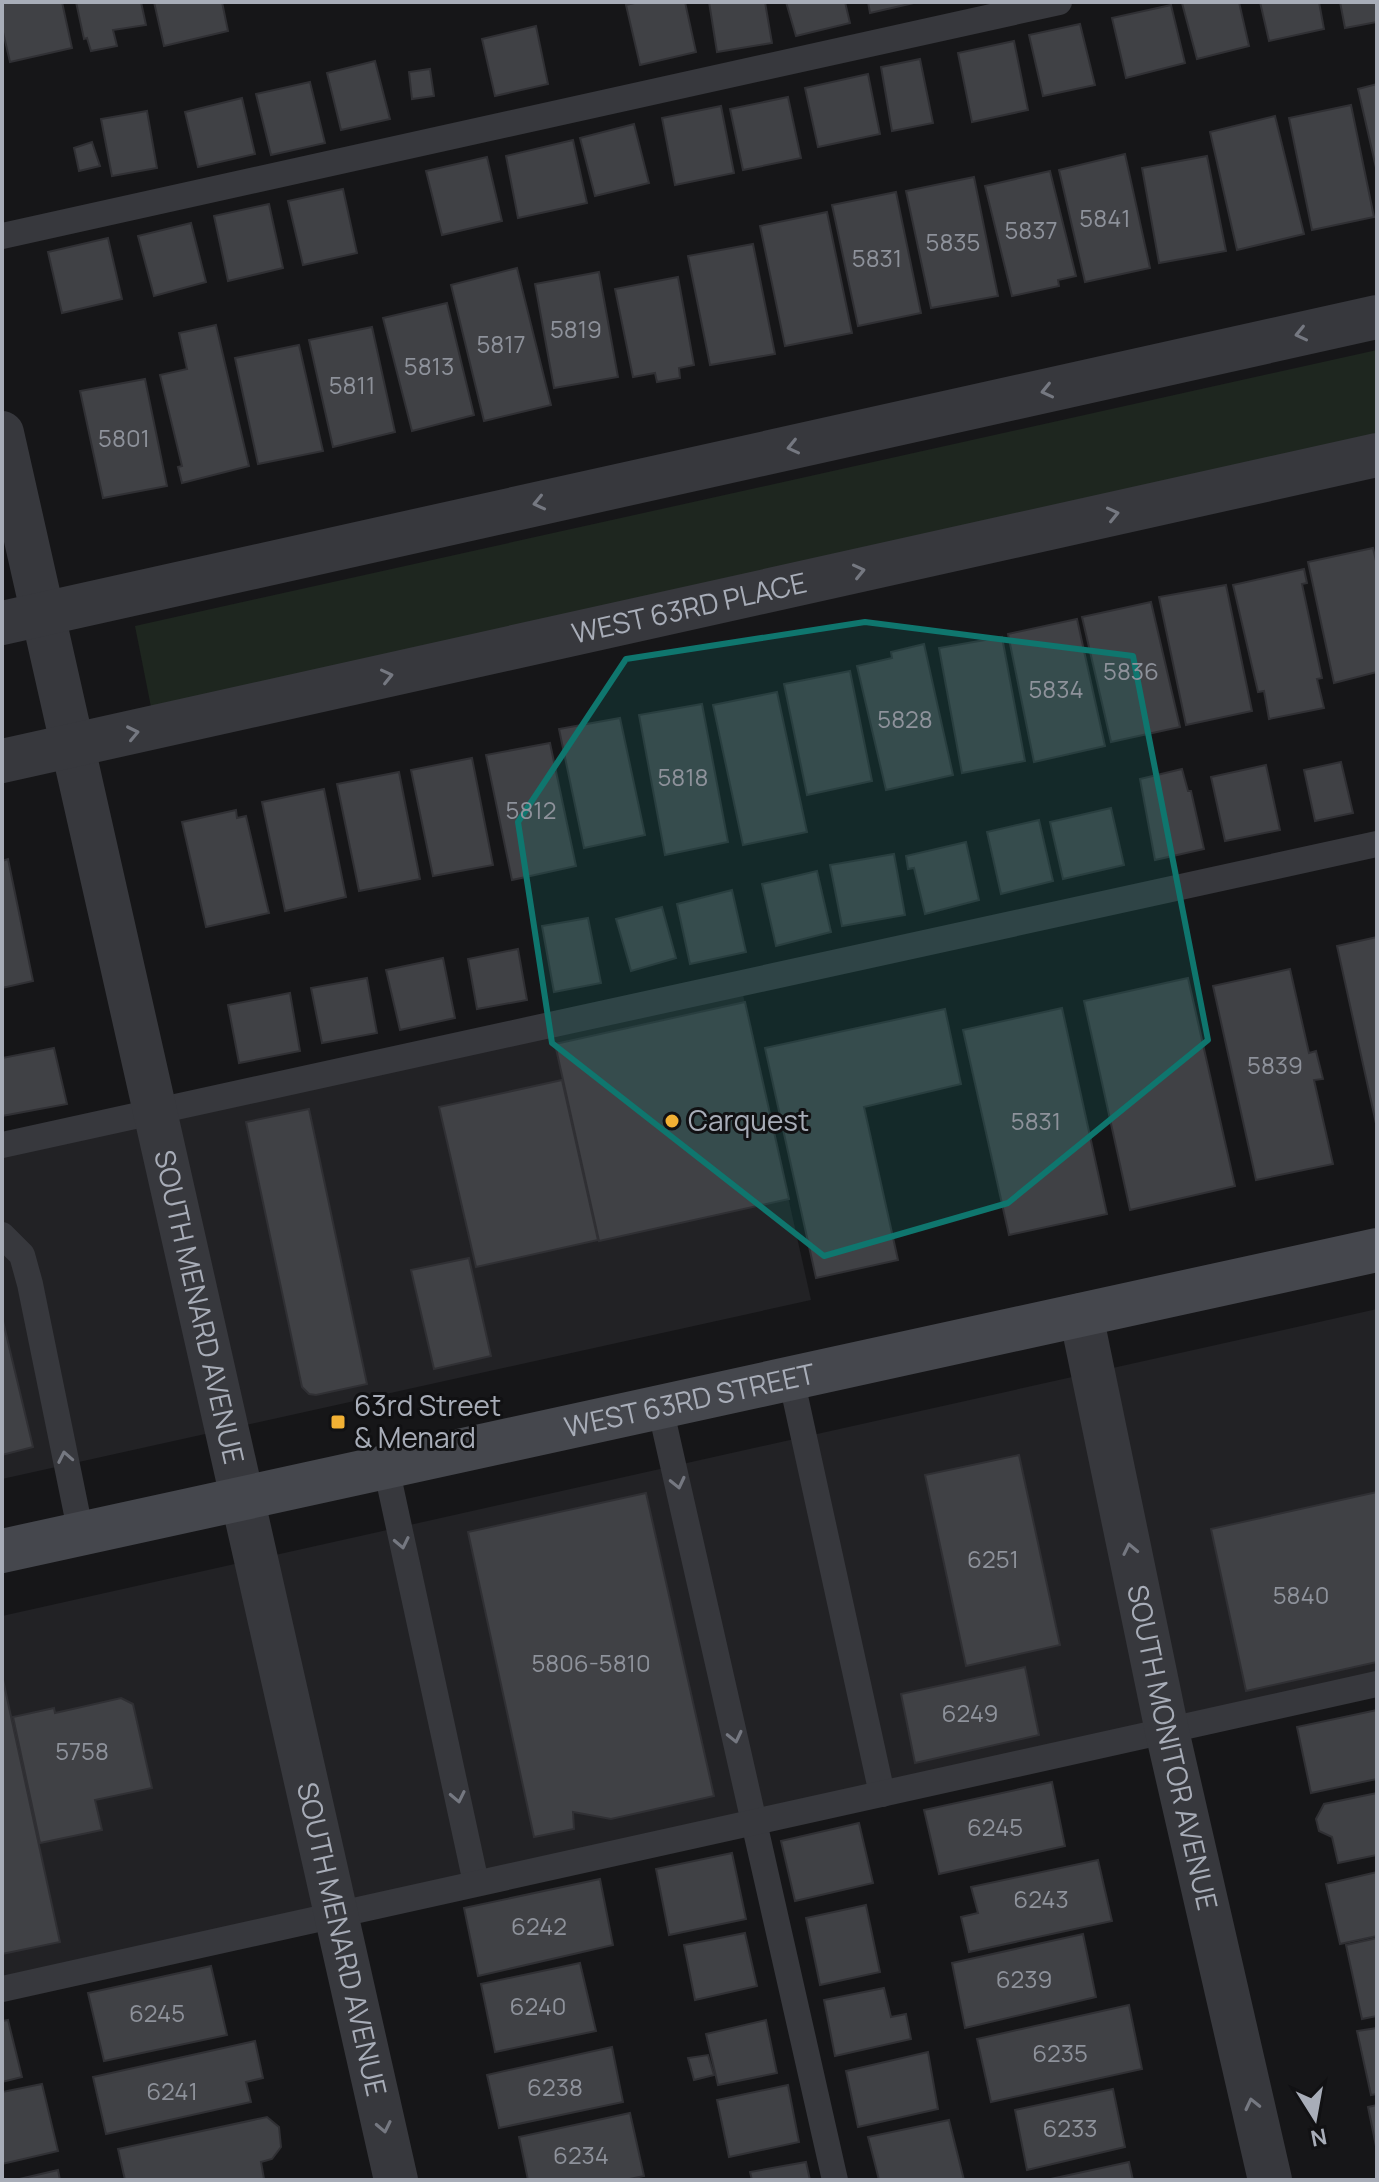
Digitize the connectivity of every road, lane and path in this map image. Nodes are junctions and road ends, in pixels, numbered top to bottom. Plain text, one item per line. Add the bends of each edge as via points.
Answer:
1 (1059, 2) edge
2 (2, 236) edge
3 (1377, 317) edge
4 (2, 433) edge
5 (1377, 455) edge
6 (22, 619) edge
7 (73, 746) junction
8 (2, 761) edge
9 (1377, 844) edge
10 (156, 1111) junction
11 (2, 1145) edge
12 (2, 1235) edge
13 (1377, 1250) edge
14 (1081, 1315) junction
15 (791, 1378) junction
16 (660, 1407) junction
17 (386, 1467) junction
18 (243, 1498) junction
19 (81, 1534) junction
20 (2, 1551) edge
21 (1377, 1684) edge
22 (1167, 1731) junction
23 (882, 1794) junction
24 (754, 1822) junction
25 (476, 1883) junction
26 (338, 1914) junction
27 (2, 1989) edge
28 (396, 2180) edge
29 (835, 2180) edge
30 (1270, 2180) edge

1 - 2 lane
3 -> 6 street
4 - 6 street, SOUTH MENARD AVENUE
7 -> 5 street, WEST 63RD PLACE
6 - 7 street, SOUTH MENARD AVENUE
7 - 8 street, WEST 63RD PLACE
7 - 10 street, SOUTH MENARD AVENUE
9 - 10 lane
10 - 11 lane
10 - 18 street, SOUTH MENARD AVENUE
19 -> 12 lane via 30,1284 22,1255
13 - 14 main road, WEST 63RD STREET
14 - 15 main road, WEST 63RD STREET
22 -> 14 street, SOUTH MONITOR AVENUE
15 - 16 main road, WEST 63RD STREET
15 - 23 lane
16 - 17 main road, WEST 63RD STREET
16 -> 24 lane
17 - 18 main road, WEST 63RD STREET
17 -> 25 lane
18 - 19 main road, WEST 63RD STREET
18 - 26 street, SOUTH MENARD AVENUE
19 - 20 main road, WEST 63RD STREET
21 - 22 lane
22 - 23 lane
30 -> 22 street, SOUTH MONITOR AVENUE
23 - 24 lane
24 - 25 lane
24 - 29 lane
25 - 26 lane
26 - 27 lane
26 -> 28 street, SOUTH MENARD AVENUE

